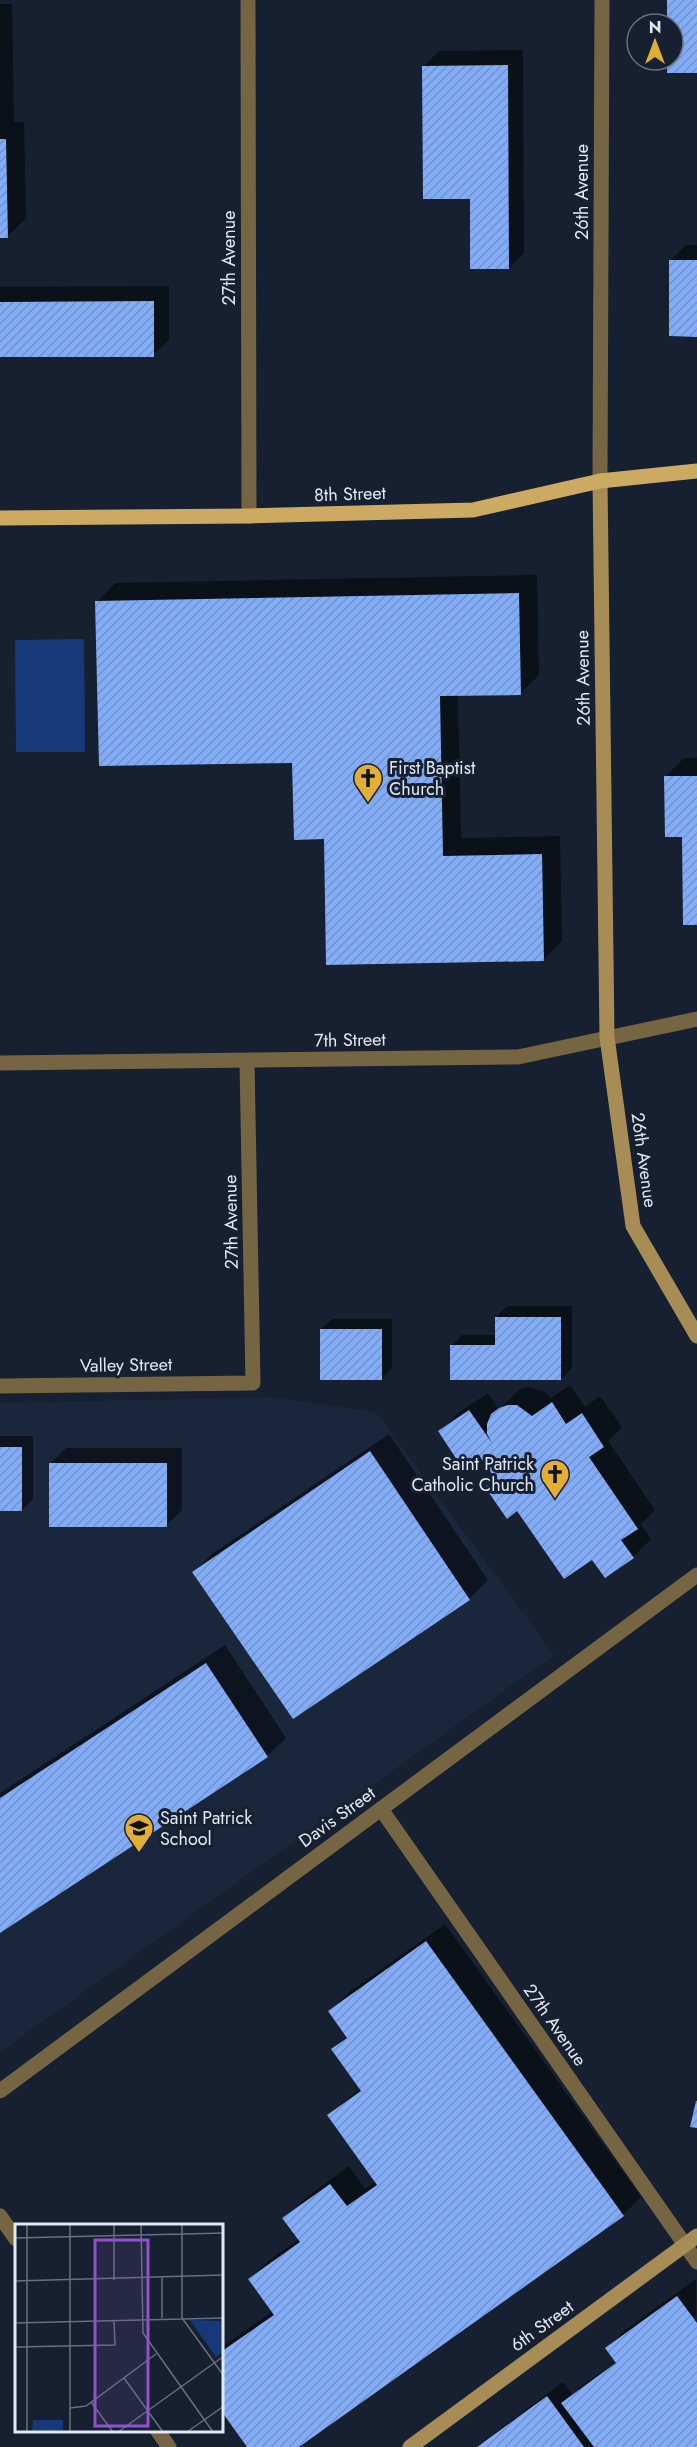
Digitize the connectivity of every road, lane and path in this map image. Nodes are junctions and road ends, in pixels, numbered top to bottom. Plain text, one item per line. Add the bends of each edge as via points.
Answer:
1 (248, 0) edge
2 (602, 0) edge
3 (697, 471) edge
4 (600, 481) junction
5 (249, 516) junction
6 (0, 518) edge
7 (697, 1019) edge
8 (608, 1037) junction
9 (247, 1061) junction
10 (0, 1063) edge
11 (697, 1336) edge
12 (253, 1383) joint
13 (0, 1386) edge
14 (697, 1575) edge
15 (381, 1809) junction
16 (0, 2091) edge
17 (0, 2216) edge
18 (15, 2238) edge
19 (691, 2241) edge
20 (697, 2262) edge
21 (158, 2432) edge
22 (169, 2447) edge
23 (410, 2447) edge

1 - 5 street, 27th Avenue
2 - 4 street, 26th Avenue
3 - 4 main road, 8th Street
4 - 5 main road, 8th Street via 473,510
4 - 8 street, 26th Avenue
5 - 6 main road, 8th Street
7 - 8 street, 7th Street
8 - 9 street, 7th Street via 518,1057
8 - 11 street, 26th Avenue via 633,1226
9 - 10 street, 7th Street
9 - 12 street, 27th Avenue
12 - 13 street, Valley Street
14 - 15 street, Davis Street
15 - 16 street, Davis Street
15 - 19 street, 27th Avenue
17 - 18 street
19 - 20 street, 27th Avenue
19 - 23 street, 6th Street
21 - 22 street

